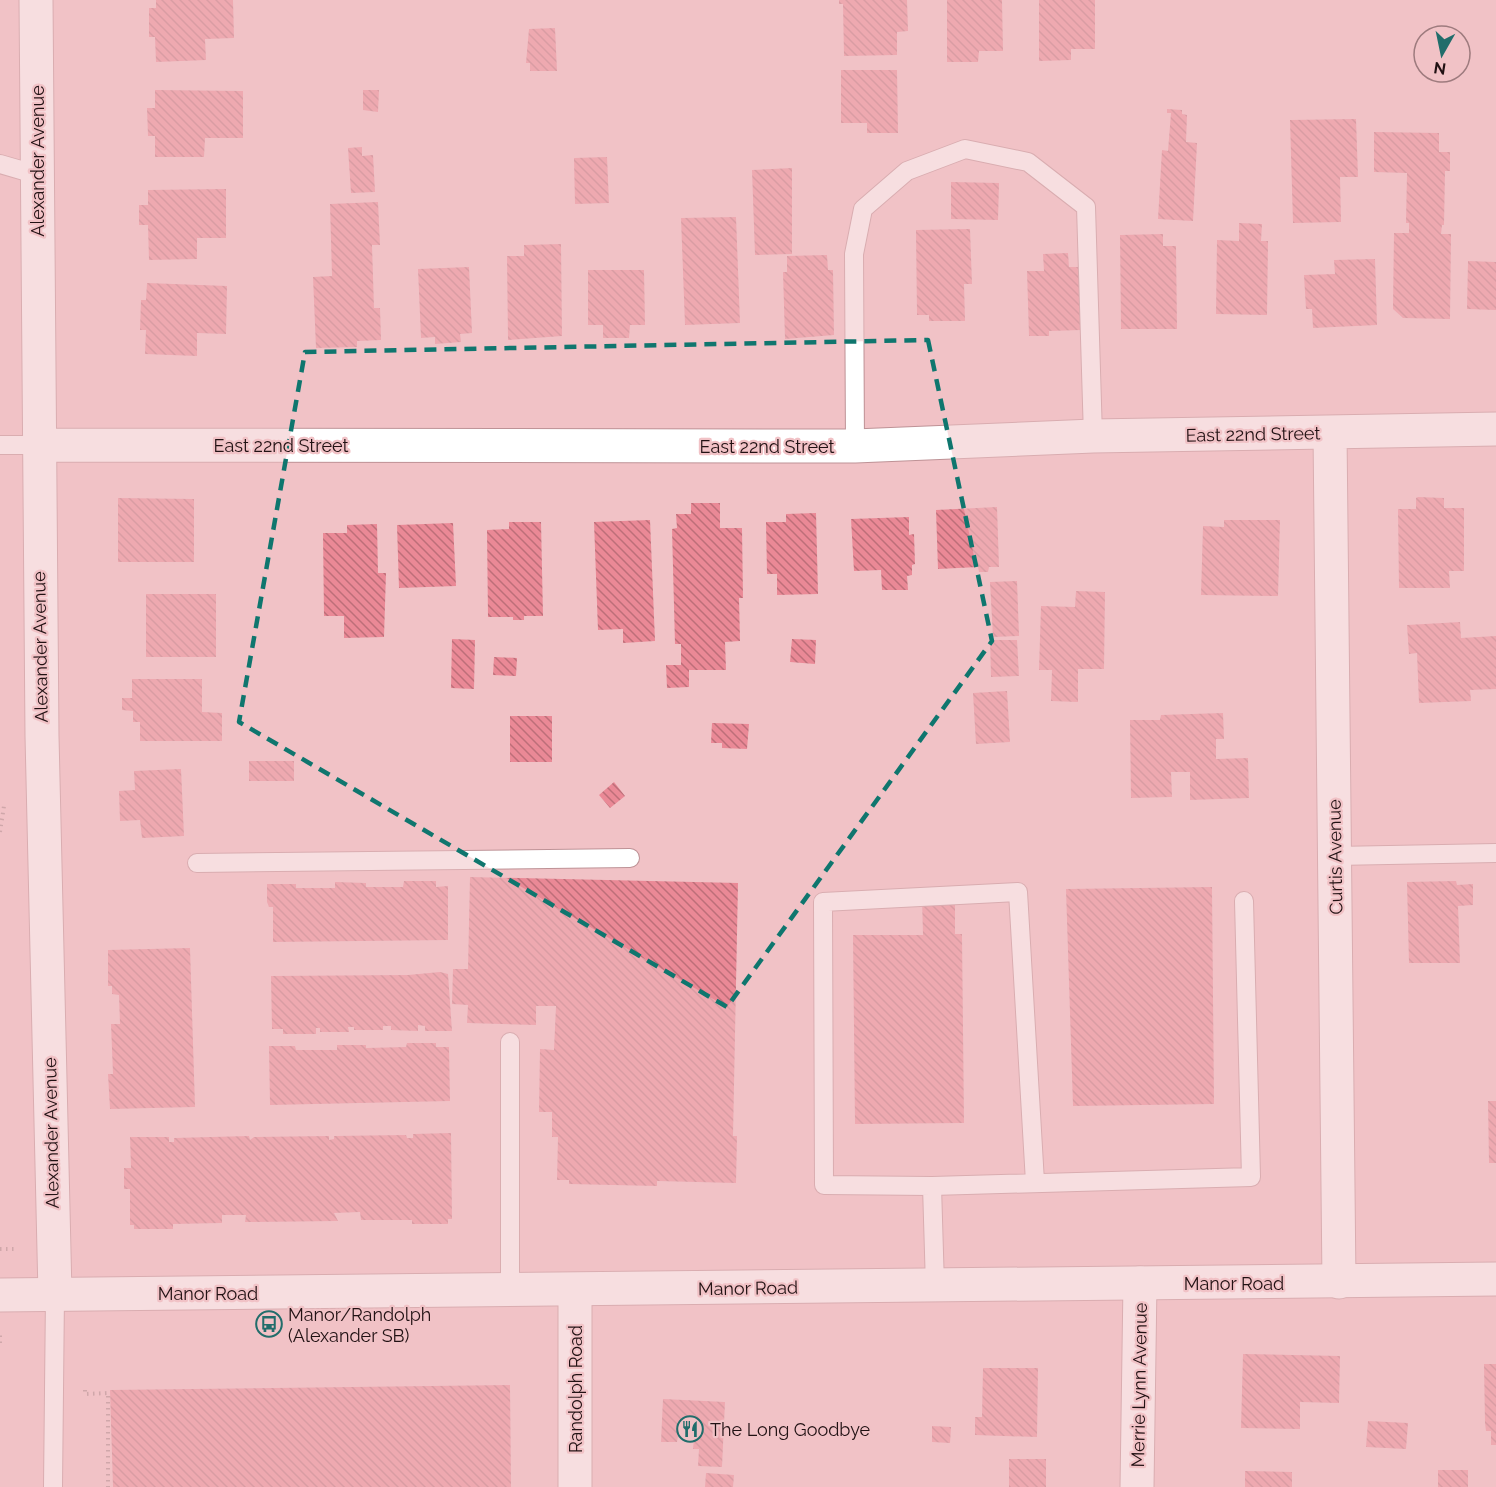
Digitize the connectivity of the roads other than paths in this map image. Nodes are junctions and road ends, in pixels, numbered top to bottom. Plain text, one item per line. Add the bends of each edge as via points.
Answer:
1 (36, 0) edge
2 (0, 164) edge
3 (38, 176) junction
4 (1496, 429) edge
5 (1330, 432) junction
6 (1093, 436) junction
7 (0, 445) edge
8 (38, 445) junction
9 (855, 446) junction
10 (1496, 853) edge
11 (1335, 856) junction
12 (630, 858) dead end
13 (197, 863) dead end
14 (1244, 901) dead end
15 (510, 1042) dead end
16 (1035, 1182) junction
17 (932, 1186) junction
18 (1496, 1279) edge
19 (1339, 1282) junction
20 (1140, 1283) junction
21 (935, 1286) junction
22 (510, 1291) junction
23 (575, 1291) junction
24 (55, 1294) junction
25 (0, 1295) edge
26 (53, 1487) edge
27 (575, 1487) edge
28 (1137, 1487) edge

1 - 3 street, Alexander Avenue
2 - 3 lane
3 - 8 street, Alexander Avenue
4 - 5 street, East 22nd Street
5 - 6 street, East 22nd Street
5 - 11 street, Curtis Avenue
6 - 9 street, East 22nd Street
6 - 9 lane via 1086,207 1028,162 965,149 907,171 863,209 854,254
7 - 8 lane
8 - 9 street, East 22nd Street
8 - 24 street, Alexander Avenue
10 - 11 lane
11 - 19 street, Curtis Avenue
12 - 13 lane
14 - 16 lane via 1251,1177
15 - 22 lane
16 - 17 lane
16 - 17 lane via 1018,892 823,902 824,1185
17 - 21 lane
18 - 19 street, Manor Road
19 - 20 street, Manor Road
20 - 21 street, Manor Road
20 - 28 street, Merrie Lynn Avenue
21 - 23 street, Manor Road
22 - 23 street, Manor Road
22 - 24 street, Manor Road
23 - 27 street, Randolph Road
24 - 25 street, Manor Road
24 - 26 lane

